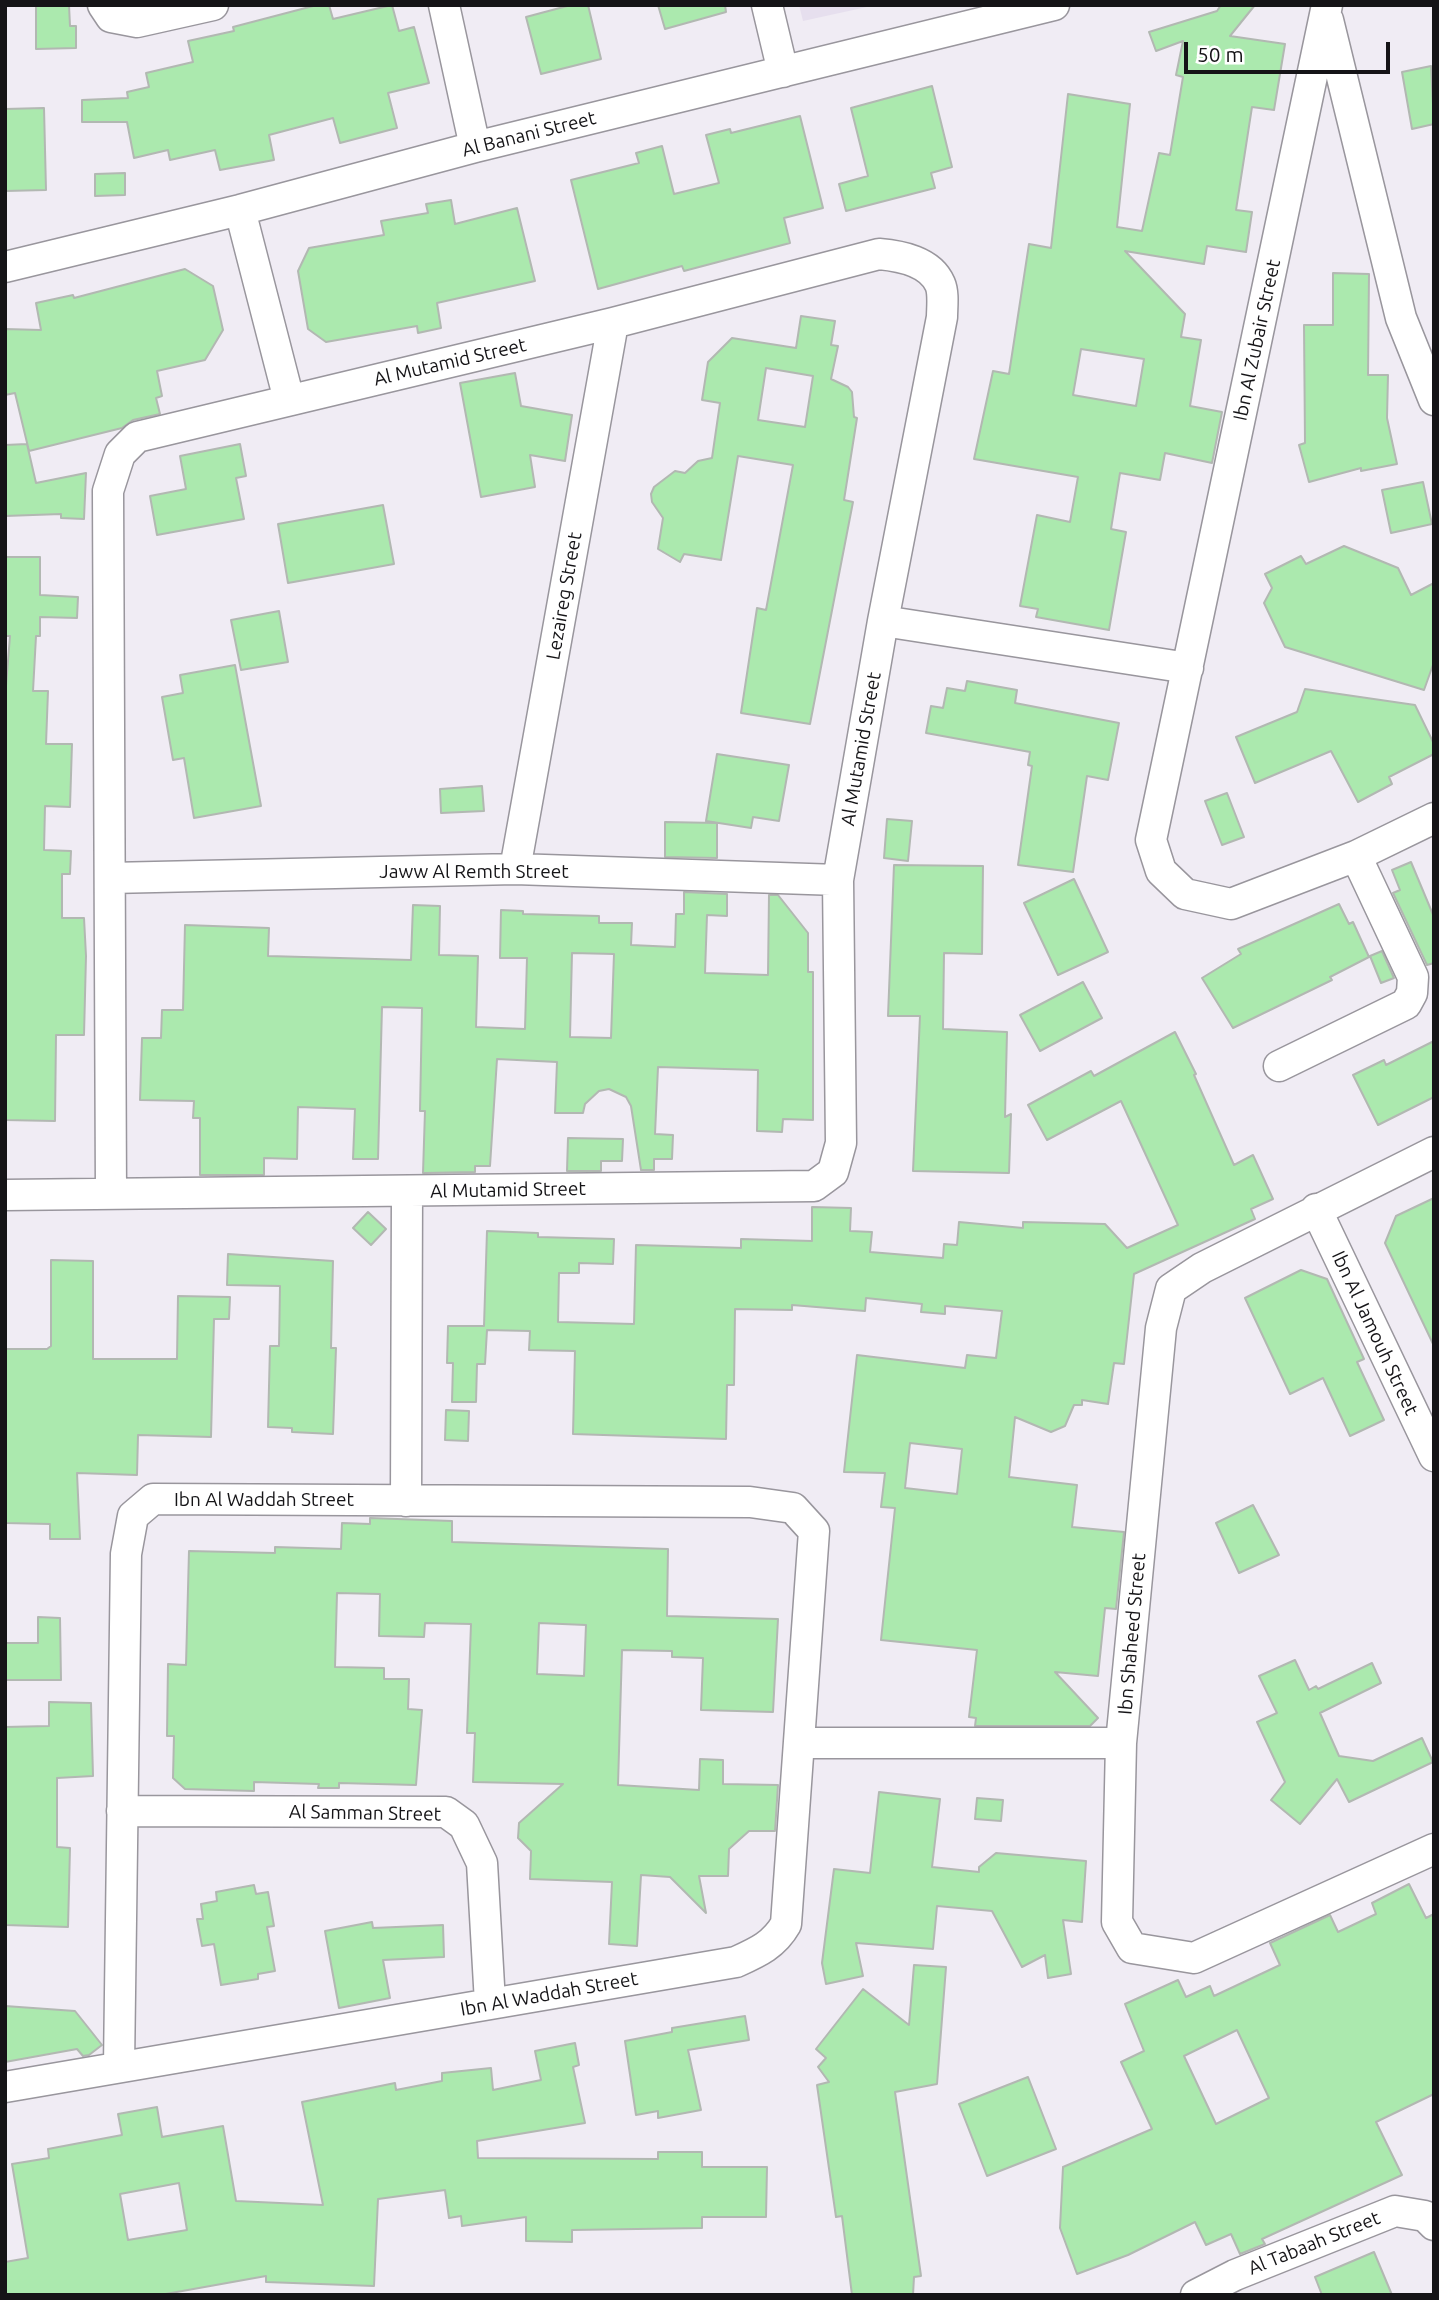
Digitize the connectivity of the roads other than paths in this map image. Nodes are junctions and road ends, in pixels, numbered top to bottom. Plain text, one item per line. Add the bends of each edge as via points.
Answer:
1 (103, 5) edge
2 (213, 5) edge
3 (444, 5) edge
4 (767, 5) edge
5 (1054, 5) edge
6 (1327, 9) edge
7 (783, 72) junction
8 (475, 147) junction
9 (240, 211) junction
10 (5, 267) edge
11 (613, 323) junction
12 (289, 400) junction
13 (1434, 400) edge
14 (883, 621) junction
15 (1188, 667) junction
16 (1434, 818) edge
17 (1356, 856) junction
18 (515, 869) junction
19 (110, 878) junction
20 (838, 880) junction
21 (1279, 1066) dead end
22 (1434, 1152) edge
23 (407, 1191) junction
24 (111, 1194) junction
25 (5, 1195) edge
26 (1316, 1209) junction
27 (1434, 1456) edge
28 (406, 1501) junction
29 (799, 1743) junction
30 (1121, 1743) junction
31 (122, 1811) junction
32 (1434, 1849) edge
33 (490, 2003) junction
34 (119, 2066) junction
35 (5, 2087) edge
36 (1434, 2225) edge
37 (1196, 2295) edge

1 - 2 street via 111,17 137,22
3 - 8 street
4 - 7 street
5 - 7 street, Al Banani Street
6 - 13 street, Ibn Al Zubair Street via 1401,318
6 - 15 street, Ibn Al Zubair Street
7 - 8 street, Al Banani Street
8 - 9 street, Al Banani Street
9 - 10 street, Al Banani Street
9 - 12 street
11 - 12 street, Al Mutamid Street
11 - 14 street, Al Mutamid Street via 879,254 908,259 930,272 941,285 942,317
11 - 18 street, Lezaireg Street
12 - 19 street, Al Mutamid Street via 137,437 120,454 108,491
14 - 15 street
14 - 20 street, Al Mutamid Street
15 - 17 street, Ibn Al Zubair Street via 1151,841 1154,859 1167,877 1185,894 1231,904
16 - 17 street, Ibn Al Zubair Street
17 - 21 street via 1413,977 1412,993 1406,1004
18 - 19 street, Jaww Al Remth Street
18 - 20 street, Jaww Al Remth Street
19 - 24 street, Al Mutamid Street
20 - 23 street, Al Mutamid Street via 841,1143 833,1172 814,1186
22 - 26 street, Ibn Shaheed Street
23 - 24 street, Al Mutamid Street
23 - 28 street
24 - 25 street, Al Mutamid Street
26 - 27 street, Ibn Al Jamouh Street
26 - 30 street, Ibn Shaheed Street via 1171,1289 1161,1328
28 - 29 street, Ibn Al Waddah Street via 750,1502 793,1508 814,1531
28 - 31 street, Ibn Al Waddah Street via 153,1500 133,1516 126,1554
29 - 30 street
29 - 33 street, Ibn Al Waddah Street via 786,1924 777,1940 736,1962
30 - 32 street, Ibn Shaheed Street via 1117,1922 1132,1948 1194,1958
31 - 33 street, Al Samman Street via 446,1812 464,1825 482,1863
31 - 34 street, Ibn Al Waddah Street
33 - 34 street, Ibn Al Waddah Street
34 - 35 street, Ibn Al Waddah Street
36 - 37 street, Al Tabaah Street via 1425,2216 1395,2211

